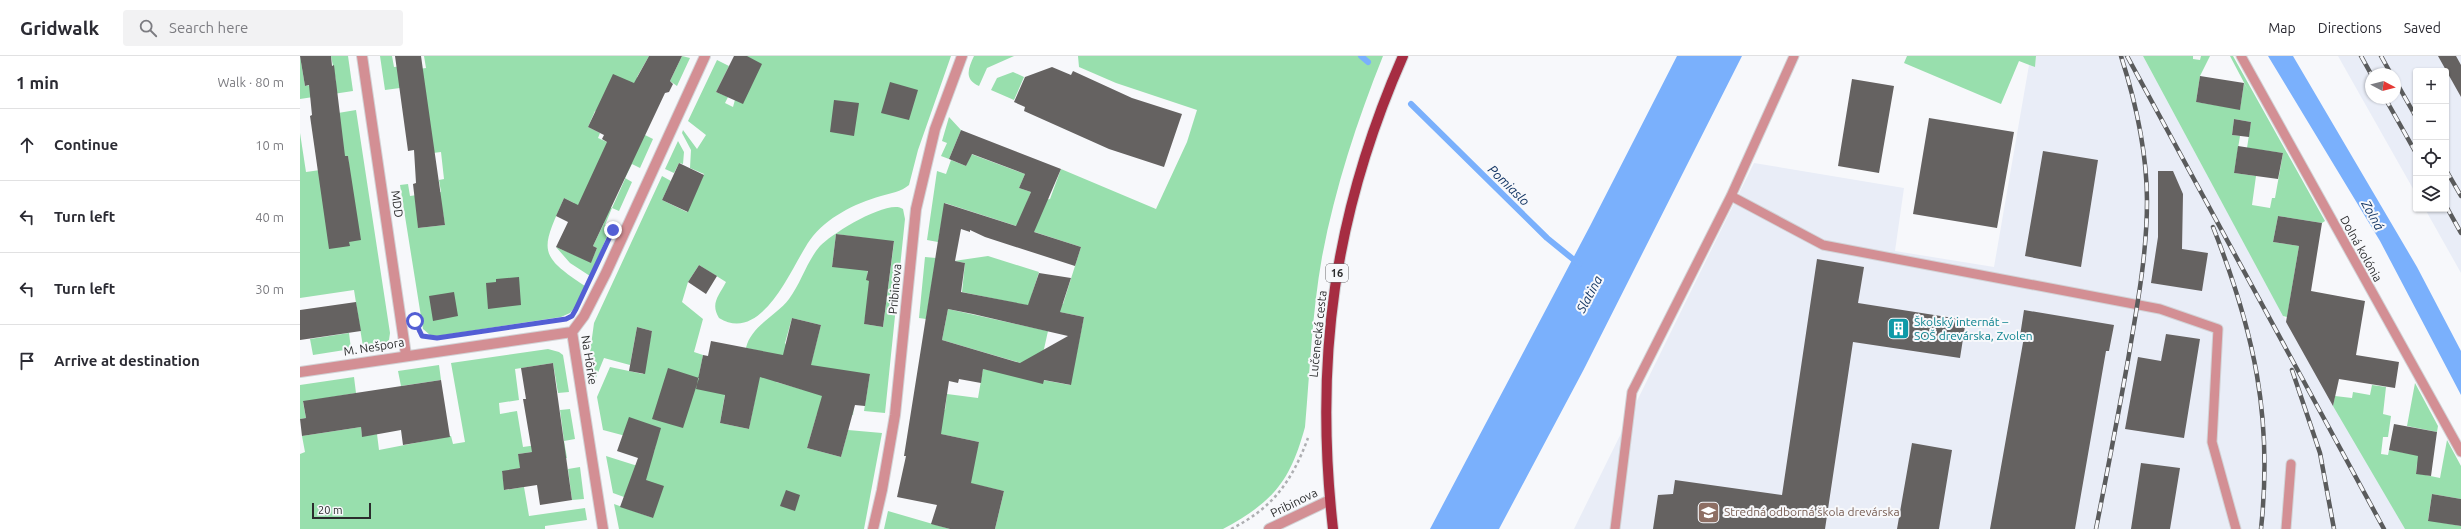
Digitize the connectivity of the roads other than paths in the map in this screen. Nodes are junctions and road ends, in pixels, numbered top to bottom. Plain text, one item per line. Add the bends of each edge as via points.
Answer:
1 (362, 56) edge
2 (705, 56) edge
3 (962, 56) edge
4 (1403, 56) edge
5 (1794, 56) edge
6 (2241, 56) edge
7 (1731, 196) junction
8 (572, 332) junction
9 (406, 355) junction
10 (300, 372) edge
11 (2461, 452) edge
12 (2291, 464) dead end
13 (1330, 500) junction
14 (603, 529) edge
15 (873, 529) edge
16 (1270, 529) edge
17 (1333, 529) edge
18 (1615, 529) edge
19 (2236, 529) edge
20 (2286, 529) edge

1 - 9 street, MDD
2 - 8 street, Na Hôrke via 606,273 584,316
3 - 15 street, Pribinova via 935,129 916,209 895,415
4 - 13 main road, Lučenecká cesta / 16 via 1384,99 1364,157 1344,231 1326,368 1326,458
5 - 7 lane
6 - 11 lane, Dolná kolónia
7 - 18 lane via 1632,392
7 - 19 lane via 1823,246 2160,309 2218,329 2212,442
8 - 9 street, M. Nešpora
8 - 14 street, Na Hôrke
9 - 10 street, M. Nešpora
12 - 20 lane
13 - 16 street, Pribinova
13 - 17 main road, Lučenecká cesta / 16

